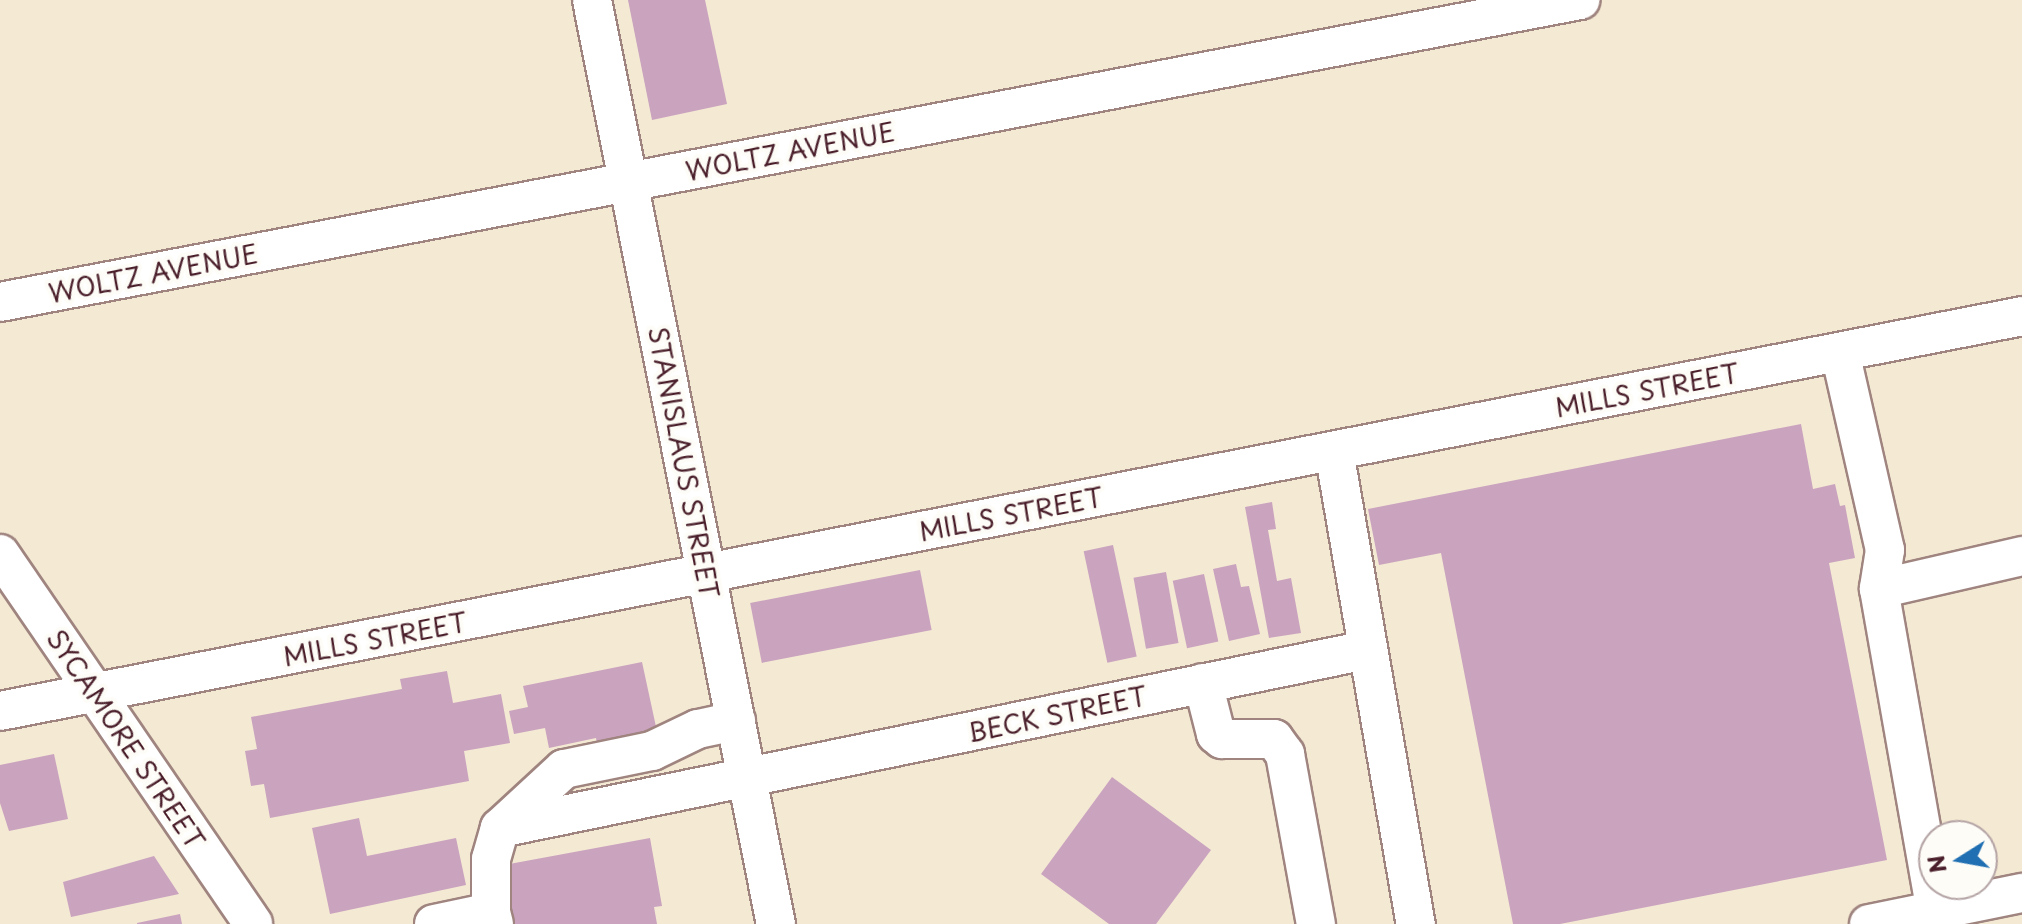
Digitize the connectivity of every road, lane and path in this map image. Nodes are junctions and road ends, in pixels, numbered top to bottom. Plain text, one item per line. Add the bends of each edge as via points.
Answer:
1 (592, 0) edge
2 (1580, 0) edge
3 (628, 182) junction
4 (0, 302) edge
5 (2022, 316) edge
6 (1840, 352) junction
7 (1334, 451) junction
8 (0, 554) edge
9 (2022, 556) edge
10 (706, 574) junction
11 (1879, 589) junction
12 (1366, 650) junction
13 (1203, 683) junction
14 (93, 693) junction
15 (0, 711) edge
16 (736, 721) junction
17 (748, 780) junction
18 (500, 828) junction
19 (2022, 893) edge
20 (1936, 911) junction
21 (493, 918) edge
22 (253, 924) edge
23 (434, 924) edge
24 (776, 924) edge
25 (1316, 924) edge
26 (1416, 924) edge
27 (1869, 924) edge

1 - 3 street, STANISLAUS STREET
2 - 3 street, WOLTZ AVENUE
3 - 4 street, WOLTZ AVENUE
3 - 10 street, STANISLAUS STREET
5 - 6 street, MILLS STREET
6 - 7 street, MILLS STREET
6 - 11 street via 1885,550
7 - 10 street, MILLS STREET
7 - 12 street
8 - 14 street, SYCAMORE STREET
9 - 11 street
10 - 14 street, MILLS STREET
10 - 16 street, STANISLAUS STREET
11 - 20 street
12 - 13 street, BECK STREET
12 - 26 street
13 - 17 street, BECK STREET
13 - 25 street via 1216,734 1274,739 1285,754
14 - 15 street, MILLS STREET
14 - 22 street, SYCAMORE STREET
16 - 17 street, STANISLAUS STREET
16 - 18 street via 698,729 652,751 564,769
17 - 18 street, BECK STREET
17 - 24 street, STANISLAUS STREET
18 - 21 street via 491,859
19 - 20 street
20 - 27 street
21 - 23 street

